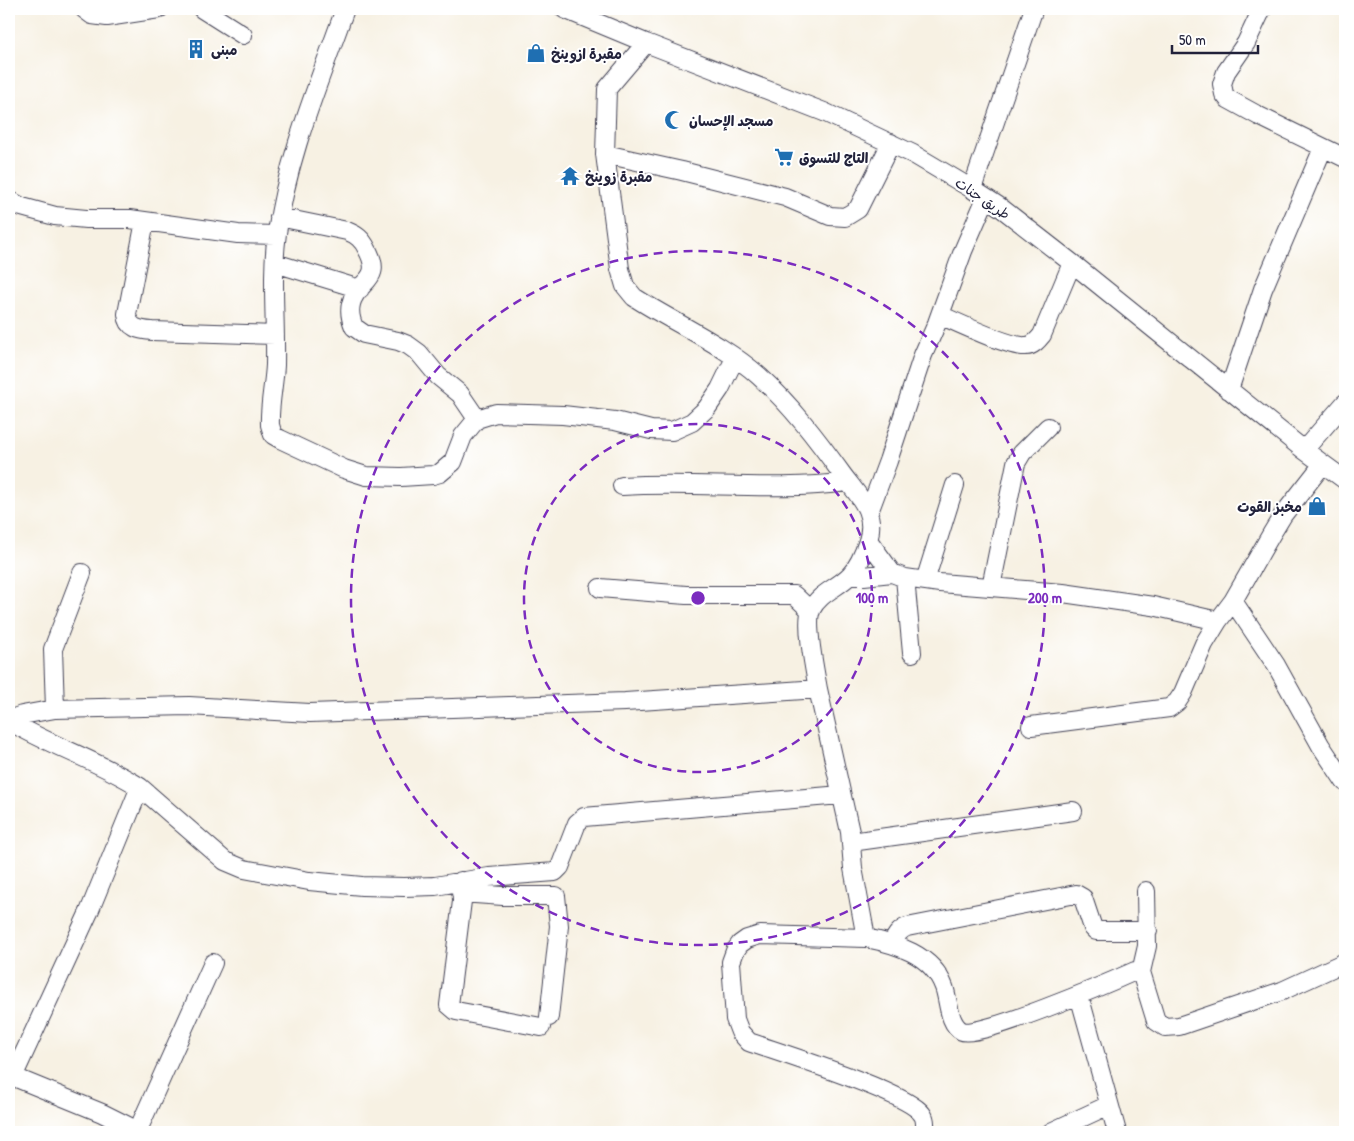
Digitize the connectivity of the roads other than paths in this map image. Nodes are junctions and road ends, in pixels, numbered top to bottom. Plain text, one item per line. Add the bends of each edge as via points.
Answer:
1 (84, 9) edge
2 (159, 9) edge
3 (202, 9) edge
4 (345, 9) edge
5 (564, 9) edge
6 (1262, 9) edge
7 (1033, 11) dead end
8 (243, 35) dead end
9 (646, 43) junction
10 (891, 143) junction
11 (1323, 148) junction
12 (605, 154) junction
13 (1345, 158) edge
14 (979, 194) junction
15 (9, 200) edge
16 (280, 217) junction
17 (144, 221) junction
18 (276, 235) junction
19 (275, 263) junction
20 (1072, 263) junction
21 (360, 289) junction
22 (940, 315) junction
23 (275, 335) junction
24 (735, 358) junction
25 (1229, 390) junction
26 (1345, 403) edge
27 (477, 419) junction
28 (1048, 427) dead end
29 (1304, 450) junction
30 (1323, 464) junction
31 (1345, 480) edge
32 (847, 482) junction
33 (955, 485) dead end
34 (622, 486) dead end
35 (868, 512) junction
36 (868, 540) junction
37 (82, 573) dead end
38 (850, 576) junction
39 (898, 576) junction
40 (925, 581) junction
41 (991, 587) junction
42 (600, 588) dead end
43 (1233, 601) junction
44 (811, 610) junction
45 (1218, 621) junction
46 (912, 653) dead end
47 (818, 689) junction
48 (55, 709) junction
49 (9, 720) edge
50 (1031, 726) dead end
51 (1345, 782) edge
52 (140, 787) junction
53 (841, 795) junction
54 (1073, 811) dead end
55 (851, 842) junction
56 (461, 887) junction
57 (1146, 891) dead end
58 (1148, 931) junction
59 (866, 938) junction
60 (892, 943) junction
61 (1345, 962) edge
62 (213, 963) dead end
63 (1141, 972) junction
64 (1079, 995) junction
65 (11, 1076) edge
66 (1109, 1106) junction
67 (139, 1131) edge
68 (925, 1132) edge
69 (1051, 1132) edge
70 (1117, 1132) edge

1 - 2 street via 92,15 107,17
3 - 8 street
4 - 16 street via 296,147
5 - 9 street, طريق جنات
6 - 11 street via 1246,43 1226,72 1222,84 1224,94 1259,116
7 - 14 street
9 - 10 street, طريق جنات via 824,112
9 - 12 street via 607,89
10 - 12 street via 858,209 845,217 830,216 785,197
10 - 14 street, طريق جنات
11 - 13 street
11 - 25 street via 1263,289
12 - 24 street via 625,286 634,297
14 - 20 street, طريق جنات
14 - 22 street
15 - 17 street via 55,216
16 - 18 street
16 - 21 street via 357,235 373,262 373,272
17 - 18 street via 238,234
17 - 23 street via 127,314 134,328
18 - 19 street
19 - 21 street
19 - 23 street
20 - 22 street via 1042,335 1030,345 990,336
20 - 25 street, طريق جنات
21 - 27 street via 351,304 354,327 364,334 398,340 419,353 438,376 460,394
22 - 35 street
23 - 27 street via 269,418 272,432 280,439 344,468 366,476 401,478 440,473 453,462 463,436
24 - 27 street via 707,408 692,422 672,431 563,415 496,413
24 - 32 street via 758,375 795,413
25 - 29 street, طريق جنات
26 - 29 street
28 - 41 street via 1016,463
29 - 30 street, طريق جنات
30 - 31 street, طريق جنات
30 - 43 street via 1283,515
32 - 34 street via 820,486
32 - 35 street
33 - 40 street
35 - 36 street
36 - 38 street
36 - 39 street
37 - 48 street via 53,649
38 - 39 street
38 - 44 street via 822,596
39 - 40 street
39 - 46 street
40 - 41 street
41 - 45 street via 1129,602
42 - 44 street via 686,595 794,596
43 - 45 street
43 - 51 street via 1276,665
44 - 47 street via 809,626
45 - 50 street via 1195,663 1186,688 1169,708
47 - 48 street via 625,702 310,712 189,706
47 - 53 street
48 - 49 street
49 - 52 street
52 - 56 street via 225,861 244,869 309,881 362,886
52 - 65 street via 88,912
53 - 55 street
53 - 56 street via 584,816 577,823 560,867 555,872
54 - 55 street
55 - 59 street
56 - 56 street via 459,935 449,1005 456,1011 545,1022 559,926 556,896 504,896
57 - 58 street
58 - 60 street via 1096,931 1083,898 1076,894 902,929
58 - 63 street
59 - 60 street
59 - 68 street via 770,935 747,938 735,951 731,962 735,1019 749,1042 905,1101 922,1113
60 - 64 street via 909,950 936,972 952,1019 963,1032 974,1032
61 - 63 street via 1282,991 1179,1026 1165,1027 1156,1022
62 - 67 street
63 - 64 street via 1135,971
64 - 66 street
65 - 67 street
66 - 69 street
66 - 70 street

